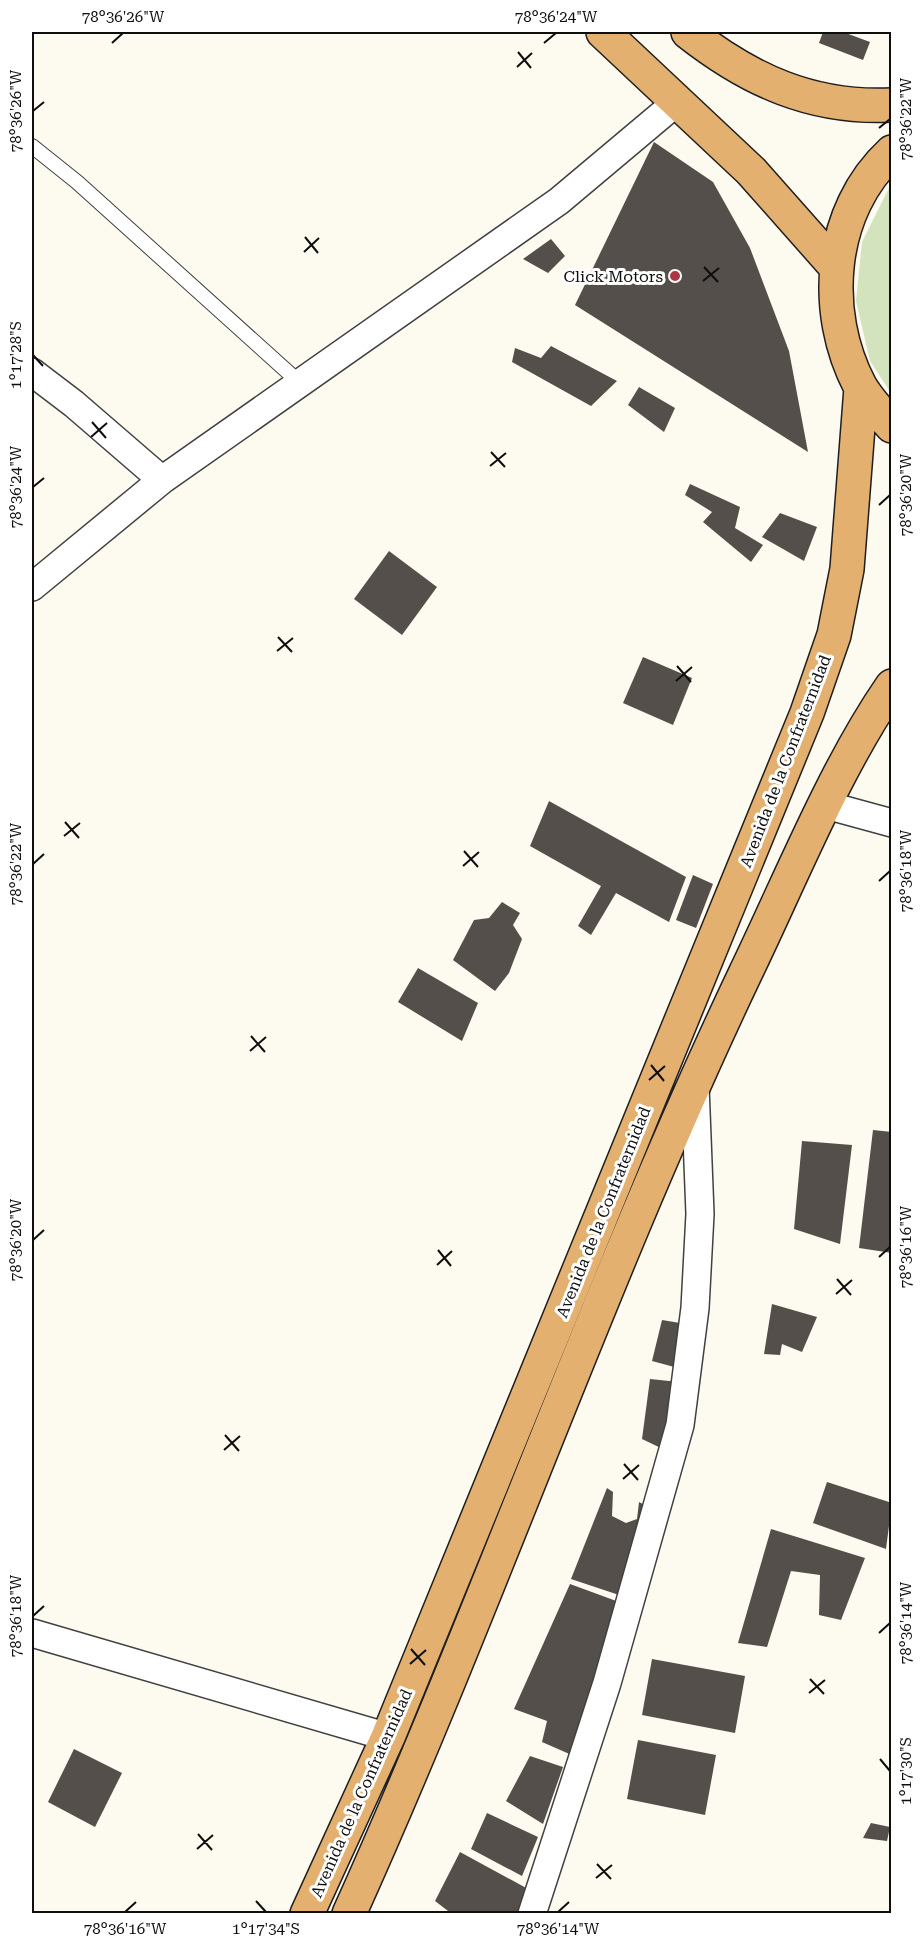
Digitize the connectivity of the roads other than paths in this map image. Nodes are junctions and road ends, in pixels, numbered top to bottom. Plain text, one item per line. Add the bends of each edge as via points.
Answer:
1 (603, 32) edge
2 (688, 32) edge
3 (678, 101) junction
4 (891, 105) edge
5 (32, 146) edge
6 (891, 152) edge
7 (836, 267) junction
8 (32, 372) edge
9 (300, 383) junction
10 (861, 388) junction
11 (891, 426) edge
12 (162, 480) junction
13 (32, 587) edge
14 (891, 686) edge
15 (826, 805) junction
16 (891, 823) edge
17 (694, 1082) junction
18 (32, 1633) edge
19 (388, 1737) junction
20 (307, 1914) edge
21 (349, 1914) edge
22 (532, 1914) edge

1 - 3 highway
2 - 4 highway via 752,76 804,96 858,107
3 - 7 highway via 751,171
3 - 9 street via 559,201
5 - 9 lane
6 - 7 highway via 878,164 849,212
7 - 10 highway via 836,308 844,350
8 - 12 street
9 - 12 street
10 - 11 highway
10 - 19 highway, Avenida de la Confraternidad via 847,569 834,635 815,691
12 - 13 street
14 - 15 highway, Avenida de la Confraternidad
15 - 16 street
15 - 17 highway, Avenida de la Confraternidad
17 - 21 highway, Avenida de la Confraternidad
17 - 22 street via 700,1214 680,1425 607,1683
18 - 19 street
19 - 20 highway, Avenida de la Confraternidad

